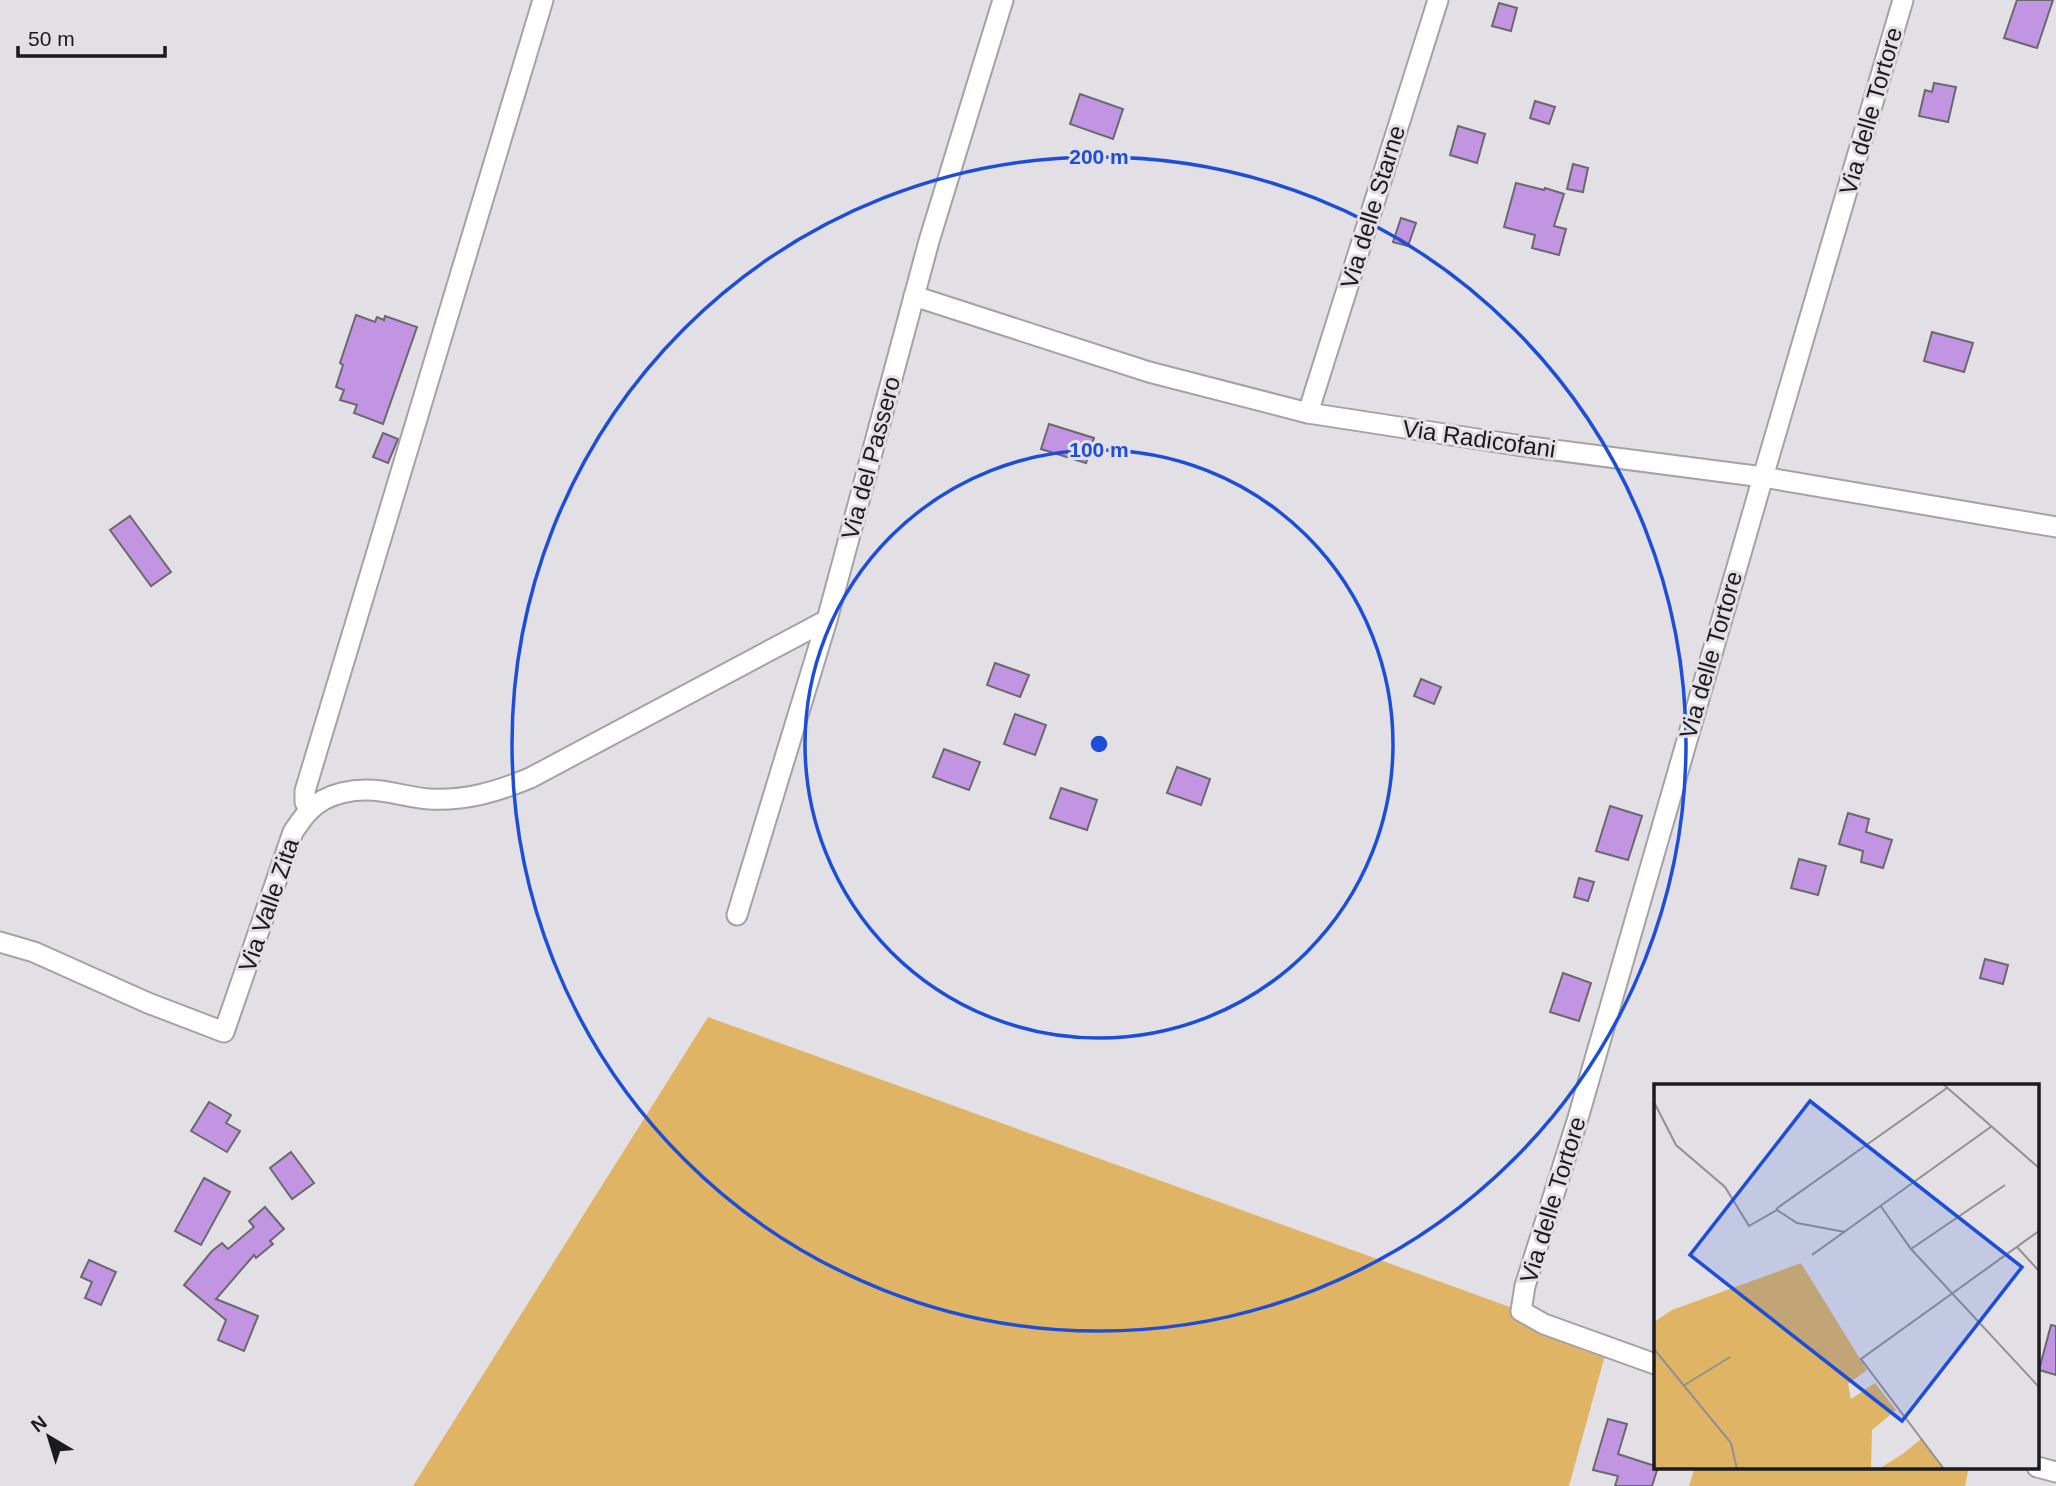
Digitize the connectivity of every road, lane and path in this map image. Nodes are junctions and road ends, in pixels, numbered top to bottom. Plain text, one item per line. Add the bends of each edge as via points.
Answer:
1 (543, 0) edge
2 (1003, 0) edge
3 (1438, 0) edge
4 (1903, 0) edge
5 (914, 296) junction
6 (1308, 413) junction
7 (1763, 477) junction
8 (2056, 527) edge
9 (827, 620) junction
10 (309, 811) junction
11 (737, 915) dead end
12 (0, 942) edge
13 (1654, 1364) edge
14 (2038, 1467) edge
15 (2056, 1472) edge

1 - 10 street via 305,791
2 - 5 street, Via del Passero
3 - 6 street, Via delle Starne
4 - 7 street, Via delle Tortore
5 - 6 street, Via Radicofani via 1149,372
5 - 9 street, Via del Passero
6 - 7 street, Via Radicofani
7 - 8 street, Via Radicofani
7 - 13 street, Via delle Tortore via 1521,1311 1544,1324
9 - 10 street, Via Valle Zita via 497,792 427,799 352,790 330,796
9 - 11 street, Via del Passero
10 - 12 street, Via Valle Zita via 293,832 224,1032
14 - 15 street

